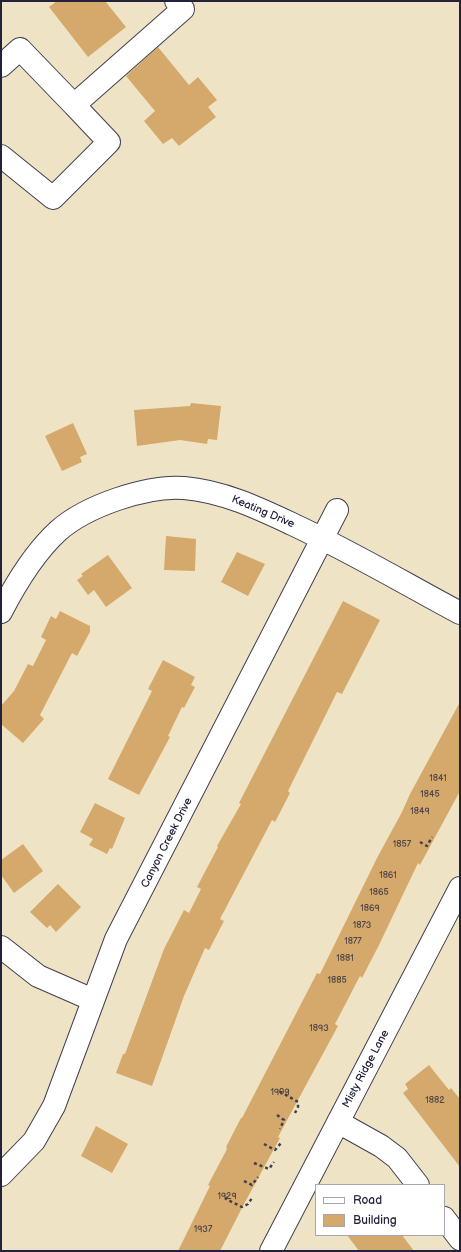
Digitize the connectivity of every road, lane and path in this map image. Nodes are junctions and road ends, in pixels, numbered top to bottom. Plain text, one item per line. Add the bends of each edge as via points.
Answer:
1 (176, 1) edge
2 (1, 66) edge
3 (74, 105) junction
4 (1, 156) edge
5 (337, 510) dead end
6 (323, 538) junction
7 (1, 612) edge
8 (460, 613) edge
9 (432, 837) dead end
10 (420, 842) dead end
11 (458, 897) edge
12 (1, 947) edge
13 (93, 1000) junction
14 (280, 1093) dead end
15 (296, 1113) dead end
16 (277, 1115) dead end
17 (338, 1122) junction
18 (280, 1129) dead end
19 (281, 1143) dead end
20 (264, 1144) dead end
21 (274, 1162) dead end
22 (254, 1163) dead end
23 (1, 1175) edge
24 (258, 1177) dead end
25 (244, 1181) dead end
26 (417, 1184) edge
27 (227, 1196) dead end
28 (252, 1198) dead end
29 (445, 1219) edge
30 (460, 1239) edge
31 (272, 1251) edge

1 - 3 street via 182,9
2 - 3 street via 20,49
3 - 4 street via 109,142 52,198
5 - 6 street, Canyon Creek Drive
6 - 7 street, Keating Drive via 252,505 220,495 183,488 147,490 108,502 59,530 37,554 14,586
6 - 8 street, Keating Drive
6 - 13 street, Canyon Creek Drive via 116,939
9 - 10 path via 427,846
11 - 17 street, Misty Ridge Lane
12 - 13 street via 38,976
13 - 23 street, Canyon Creek Drive via 54,1106 34,1141
14 - 15 path via 298,1102
16 - 18 path via 284,1120
17 - 26 street via 381,1146 396,1158
17 - 31 street, Misty Ridge Lane
19 - 20 path via 275,1150
21 - 22 path via 269,1169
24 - 25 path via 252,1185
27 - 28 path via 226,1199 242,1207
29 - 30 street

